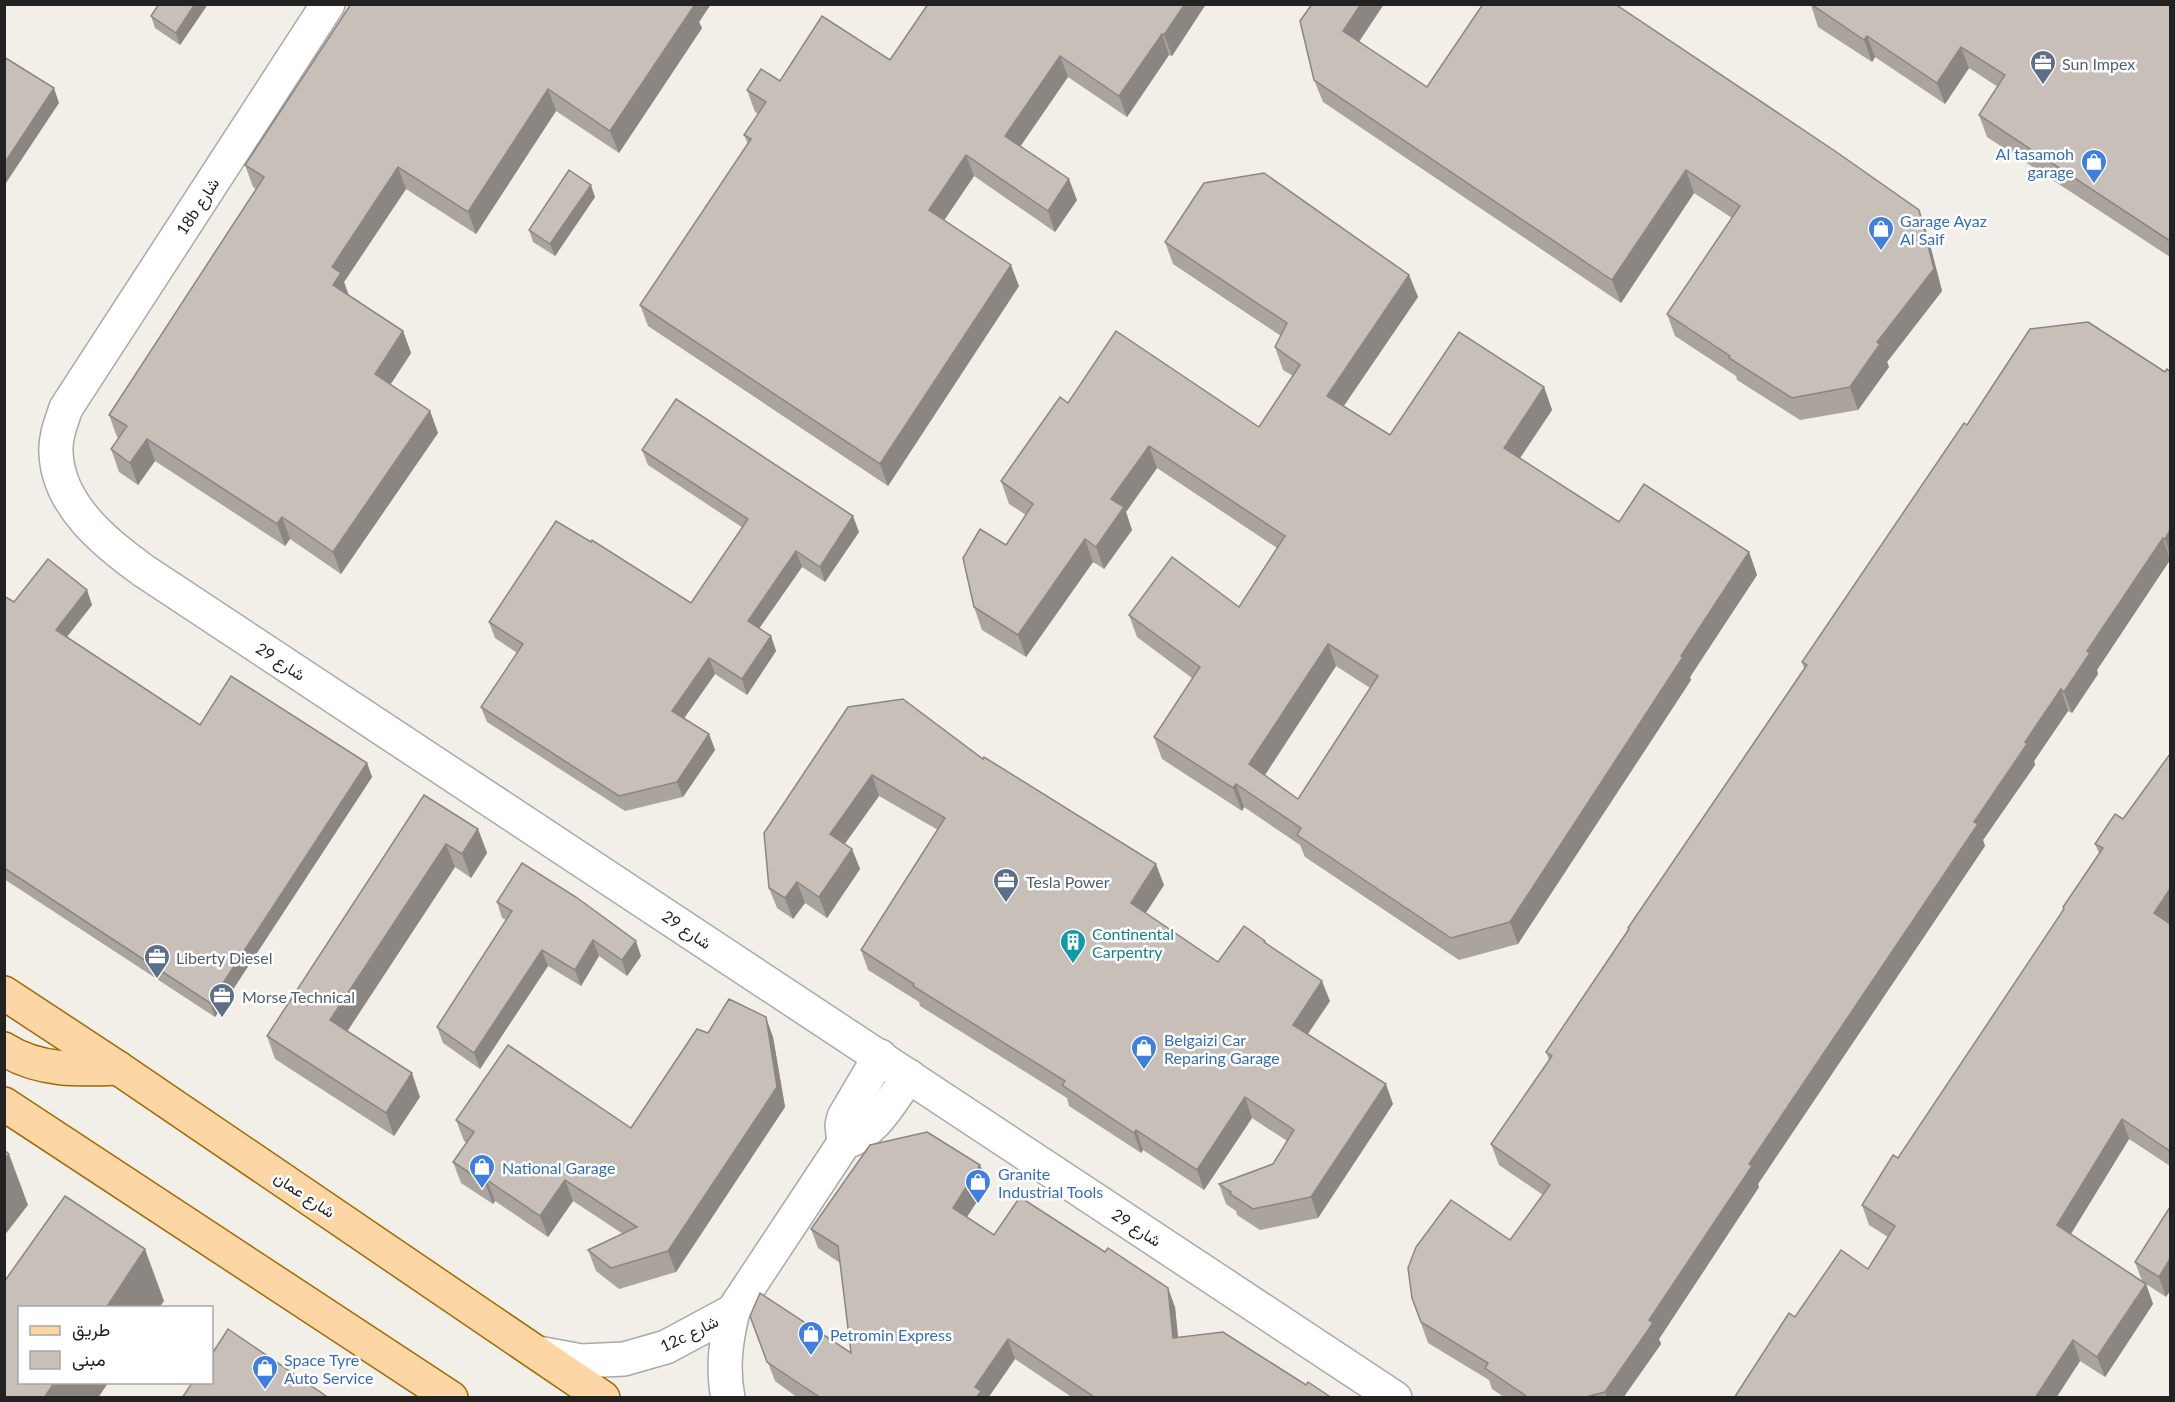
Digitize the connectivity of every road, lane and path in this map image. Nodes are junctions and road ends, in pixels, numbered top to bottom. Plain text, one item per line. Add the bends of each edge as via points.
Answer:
1 (328, 4) edge
2 (66, 408) joint
3 (4, 993) edge
4 (4, 1049) edge
5 (880, 1056) junction
6 (118, 1068) junction
7 (909, 1076) junction
8 (4, 1104) edge
9 (844, 1143) junction
10 (733, 1311) junction
11 (538, 1353) junction
12 (452, 1398) edge
13 (603, 1398) edge
14 (728, 1398) edge
15 (1395, 1398) edge

1 - 2 street, 18b شارع
2 - 5 street, شارع 29 via 55,452 58,472 66,491 92,527 126,558
3 - 6 main road, شارع عمان
4 - 6 main road via 51,1066
5 - 7 street, شارع 29
5 - 9 street via 843,1117
6 - 11 main road, شارع عمان
7 - 9 street, 12c شارع via 872,1126
7 - 15 street, شارع 29
8 - 12 main road
9 - 10 street, 12c شارع
10 - 11 street, 12c شارع via 666,1347 624,1359 581,1361
10 - 14 street, 12c شارع via 725,1363
11 - 13 main road, شارع عمان

